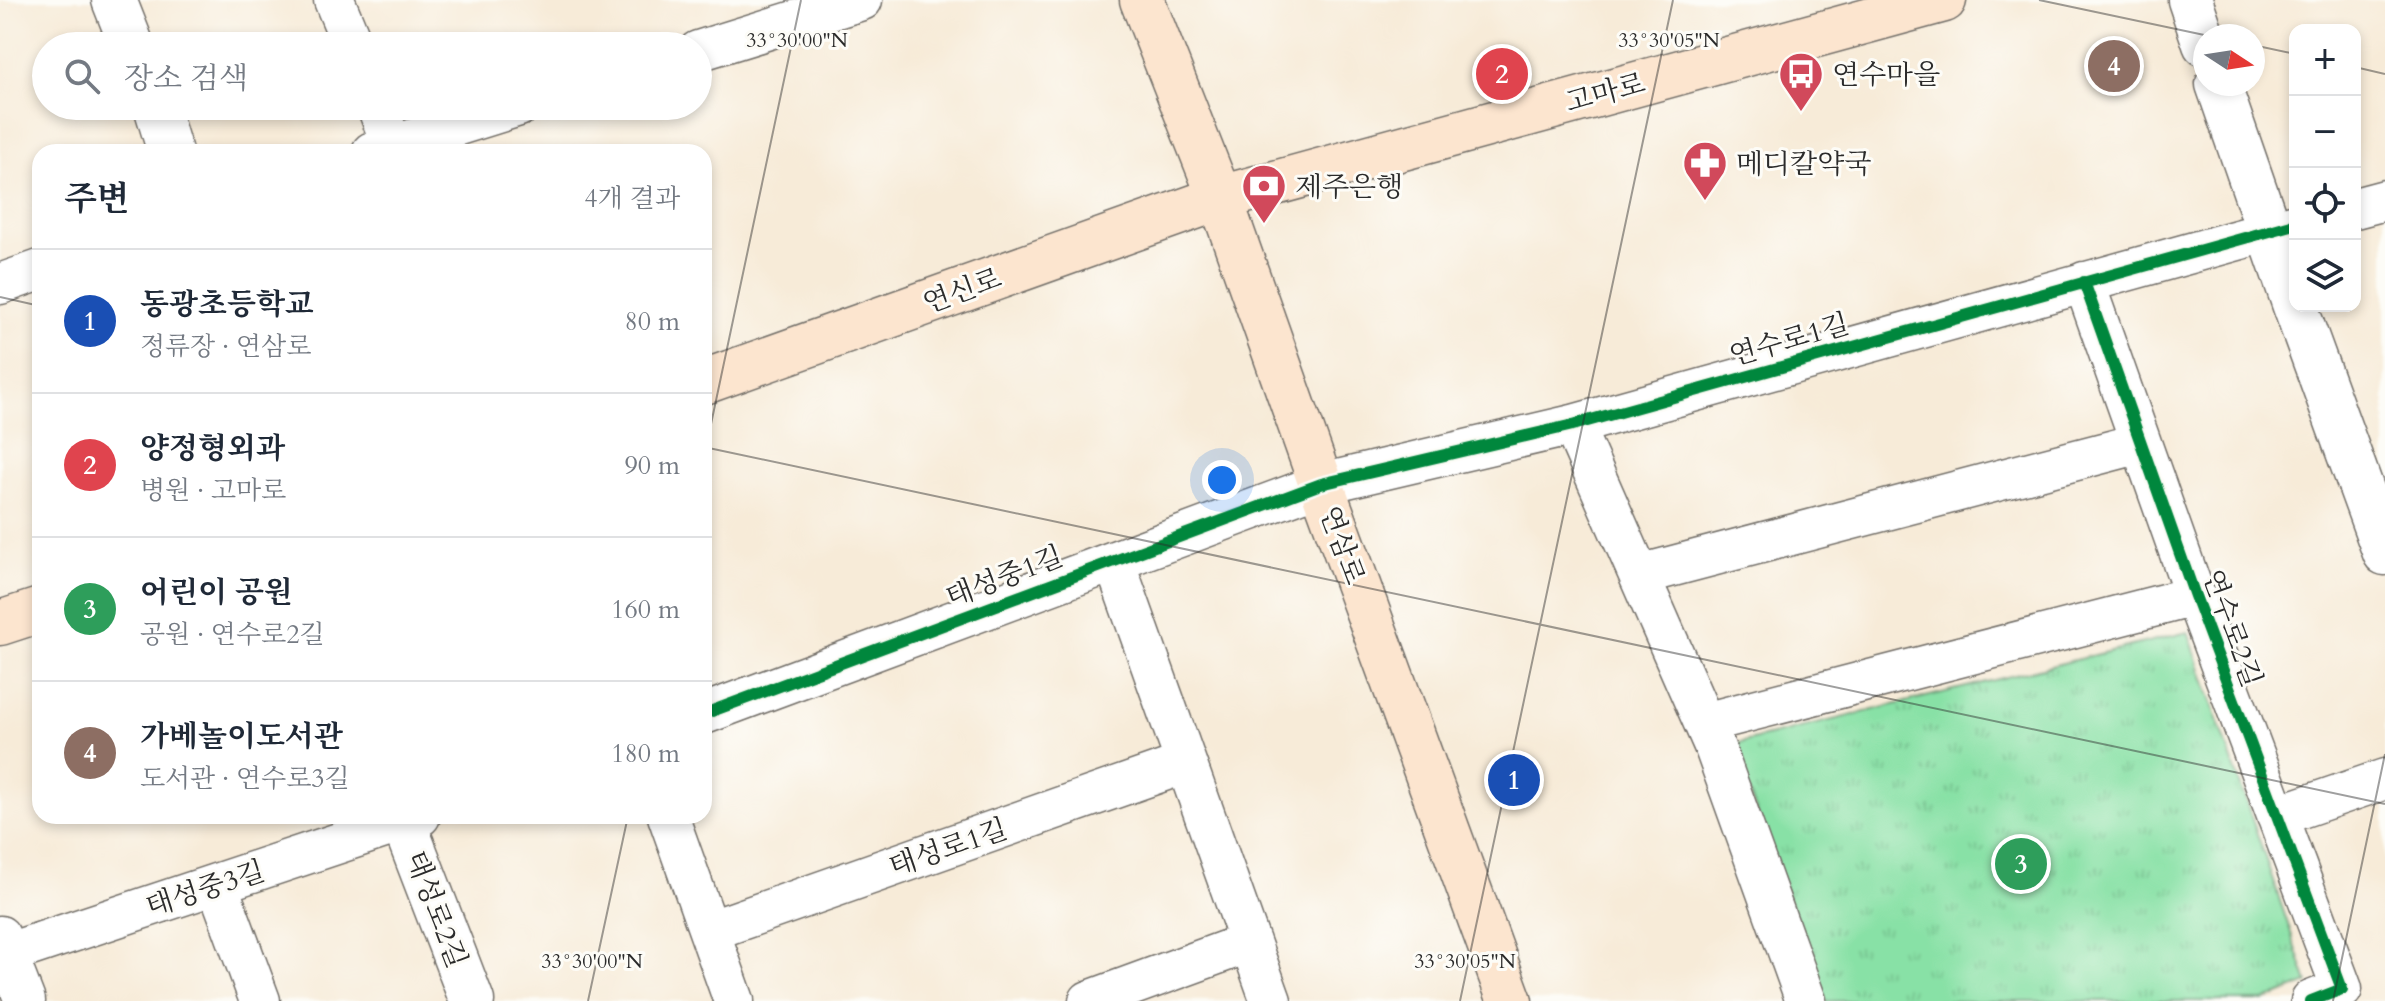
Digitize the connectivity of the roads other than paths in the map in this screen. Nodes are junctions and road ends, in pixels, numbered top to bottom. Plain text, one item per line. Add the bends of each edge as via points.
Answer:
1 (114, 0) edge
2 (334, 0) edge
3 (862, 0) edge
4 (1142, 0) edge
5 (1944, 0) edge
6 (2190, 0) edge
7 (2198, 24) edge
8 (127, 32) edge
9 (347, 32) edge
10 (712, 47) edge
11 (2223, 96) edge
12 (160, 120) edge
13 (379, 120) edge
14 (474, 120) edge
15 (168, 144) edge
16 (381, 144) edge
17 (398, 144) edge
18 (1220, 198) junction
19 (2385, 200) edge
20 (2361, 206) edge
21 (2282, 228) edge
22 (2289, 270) edge
23 (32, 273) edge
24 (2084, 282) junction
25 (0, 284) edge
26 (2297, 312) edge
27 (712, 379) edge
28 (1573, 425) junction
29 (2141, 443) junction
30 (1321, 484) junction
31 (2385, 553) edge
32 (1114, 561) junction
33 (1639, 575) junction
34 (2195, 596) junction
35 (32, 613) edge
36 (0, 623) edge
37 (712, 711) edge
38 (1704, 723) junction
39 (1186, 763) junction
40 (2385, 779) edge
41 (2277, 816) junction
42 (391, 824) edge
43 (410, 824) edge
44 (671, 824) edge
45 (217, 884) junction
46 (709, 931) junction
47 (1250, 942) junction
48 (2, 949) edge
49 (2333, 997) edge
50 (25, 1001) edge
51 (260, 1001) edge
52 (472, 1001) edge
53 (734, 1001) edge
54 (1089, 1001) edge
55 (1271, 1001) edge
56 (1510, 1001) edge
57 (1806, 1001) edge

1 - 8 street
2 - 9 street
3 - 10 street
4 - 18 main road, 연삼로
5 - 18 main road, 고마로
6 - 7 street
11 - 21 street
12 - 15 street
13 - 16 street
14 - 17 street
18 - 27 main road, 연신로
18 - 30 main road, 연삼로
19 - 20 street
21 - 22 street
21 - 24 street, 연수로1길
23 - 25 street
24 - 28 street, 연수로1길
24 - 29 street, 연수로2길
26 - 31 street
28 - 30 street, 연수로1길
28 - 33 street
29 - 33 street
29 - 34 street, 연수로2길
30 - 32 street, 태성중1길
30 - 56 main road, 연삼로
32 - 37 street, 태성중1길
32 - 39 street
33 - 38 street
34 - 38 street, 연수로2길
34 - 41 street, 연수로2길
35 - 36 main road
38 - 57 street
39 - 46 street, 태성로1길
39 - 47 street
40 - 41 street
41 - 49 street, 연수로2길
42 - 45 street, 태성중3길
43 - 52 street, 태성로2길
44 - 46 street
45 - 48 street, 태성중3길
45 - 51 street
46 - 53 street
47 - 54 street
47 - 55 street
48 - 50 street

